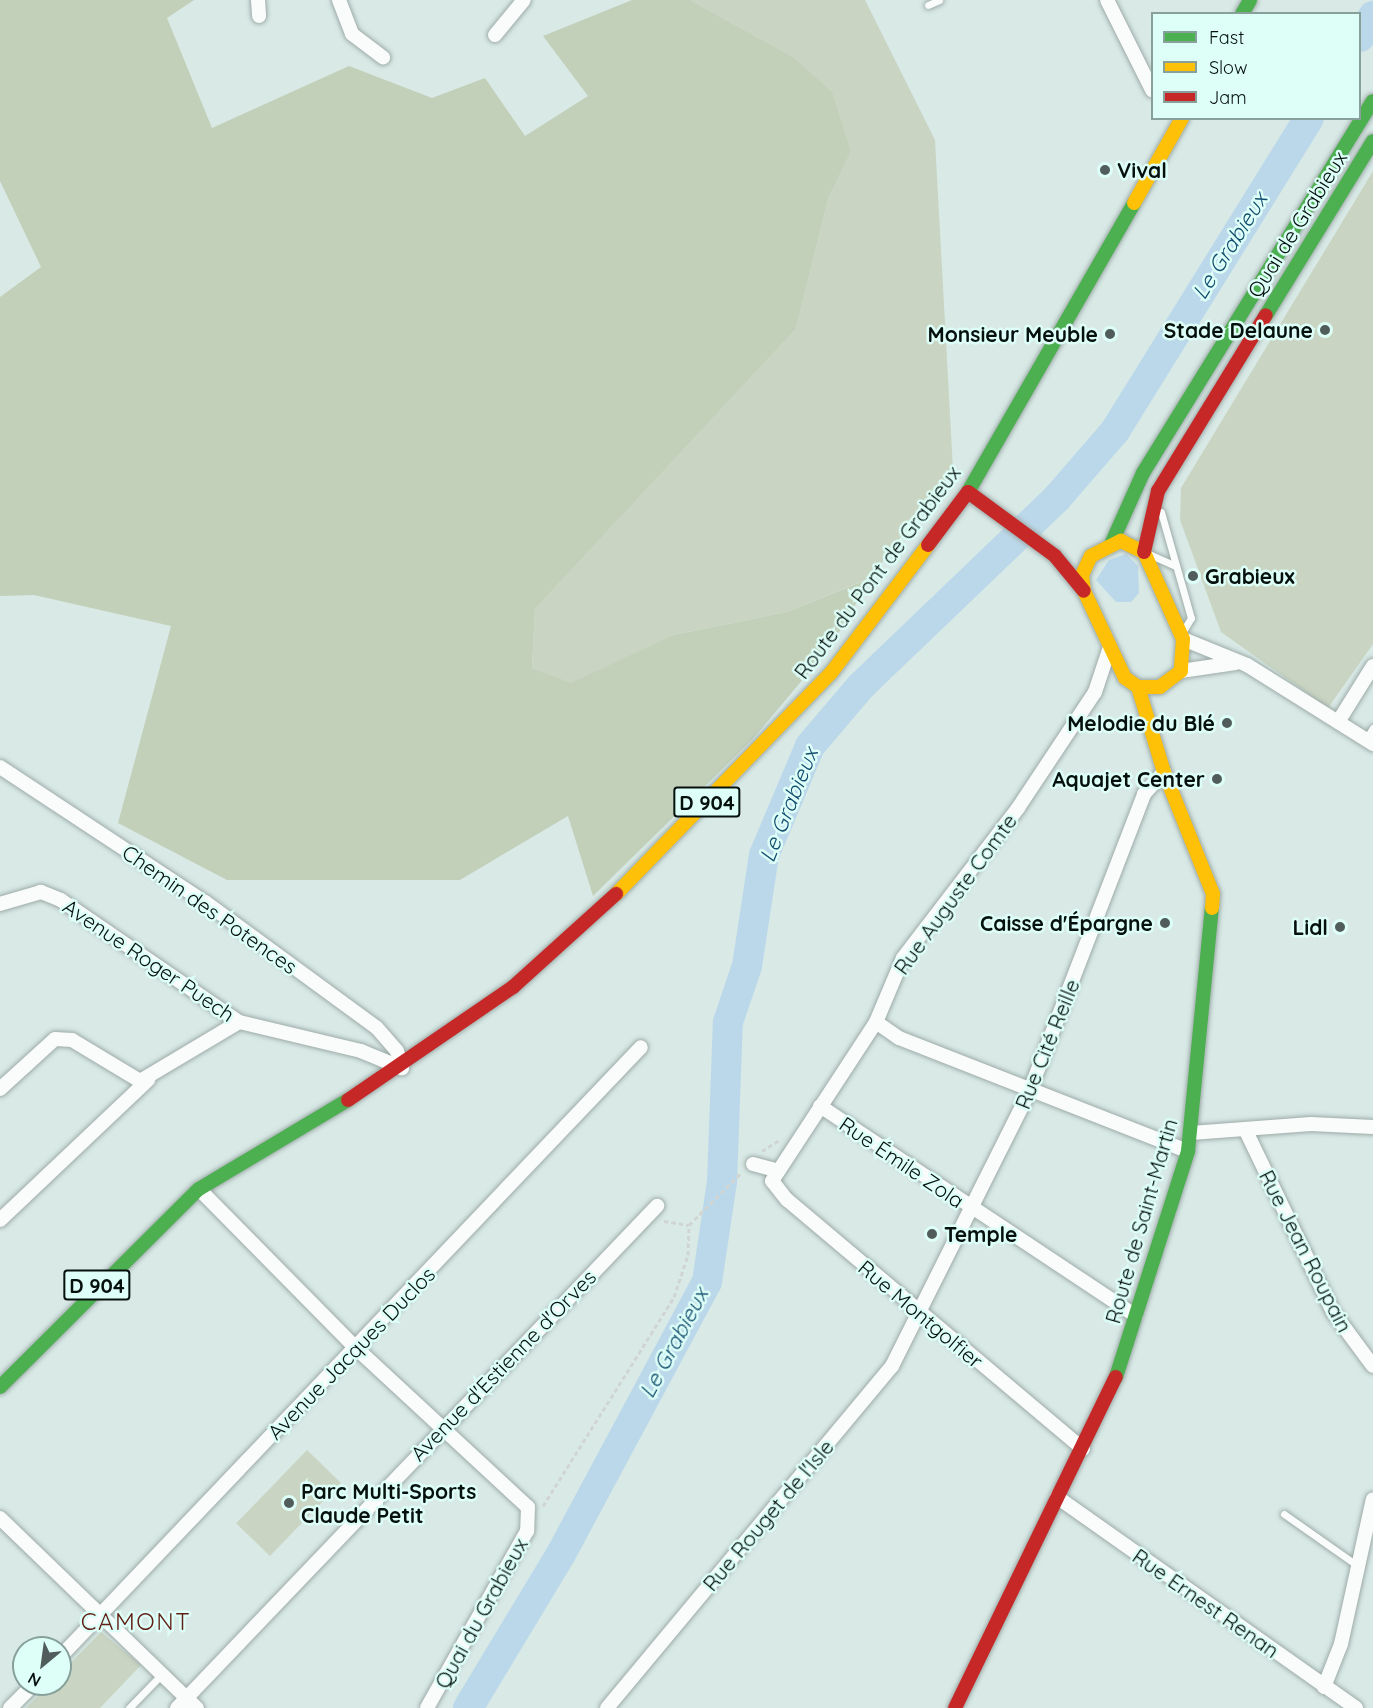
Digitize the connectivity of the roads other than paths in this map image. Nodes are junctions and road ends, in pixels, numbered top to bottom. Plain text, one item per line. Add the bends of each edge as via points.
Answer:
1 (258, 0) edge
2 (339, 0) edge
3 (524, 0) edge
4 (939, 0) edge
5 (1107, 0) edge
6 (928, 5) dead end
7 (259, 16) dead end
8 (495, 35) dead end
9 (383, 57) dead end
10 (1151, 88) edge
11 (1373, 101) edge
12 (1178, 121) edge
13 (1373, 141) edge
14 (1164, 480) junction
15 (968, 492) junction
16 (1112, 542) junction
17 (1144, 552) junction
18 (1055, 556) junction
19 (1091, 556) junction
20 (1176, 566) junction
21 (1084, 591) junction
22 (1182, 636) junction
23 (1110, 647) junction
24 (1240, 663) junction
25 (1373, 666) edge
26 (1181, 671) junction
27 (1125, 678) junction
28 (1138, 687) junction
29 (1160, 687) junction
30 (1095, 692) junction
31 (1150, 720) junction
32 (1338, 722) junction
33 (1370, 737) edge
34 (0, 767) edge
35 (1164, 772) junction
36 (0, 904) edge
37 (239, 1022) junction
38 (876, 1022) junction
39 (641, 1047) dead end
40 (402, 1068) junction
41 (148, 1080) junction
42 (0, 1089) edge
43 (1030, 1090) junction
44 (820, 1106) junction
45 (1373, 1126) edge
46 (1246, 1131) junction
47 (1191, 1133) junction
48 (1188, 1151) junction
49 (752, 1163) road end
50 (775, 1170) junction
51 (199, 1189) junction
52 (657, 1206) dead end
53 (973, 1210) junction
54 (0, 1220) edge
55 (921, 1315) junction
56 (1136, 1316) junction
57 (356, 1348) junction
58 (1373, 1366) edge
59 (0, 1387) edge
60 (442, 1428) junction
61 (1083, 1449) junction
62 (1057, 1497) junction
63 (1373, 1499) edge
64 (1284, 1514) dead end
65 (0, 1518) edge
66 (1358, 1566) junction
67 (101, 1616) junction
68 (72, 1645) edge
69 (162, 1674) junction
70 (1324, 1687) junction
71 (22, 1696) edge
72 (181, 1703) edge
73 (10, 1708) edge
74 (129, 1708) edge
75 (197, 1708) edge
76 (427, 1708) edge
77 (607, 1708) edge
78 (955, 1708) edge
79 (1356, 1708) edge

1 - 7 street
2 - 9 street via 352,34
3 - 8 street
4 - 6 lane
5 - 10 street
11 - 16 main road, Quai de Grabieux via 1143,473
12 - 15 main road, Route du Pont de Grabieux / D 904
13 - 14 main road, Quai de Grabieux
14 - 17 main road, Quai de Grabieux
14 - 20 lane via 1161,513
15 - 18 main road
15 - 40 main road, Route du Pont de Grabieux / D 904 via 831,673 636,875 513,987
16 - 17 main road via 1131,543
16 - 19 main road
17 - 20 lane
17 - 22 main road
18 - 19 main road
18 - 21 main road
19 - 21 main road via 1083,574
20 - 22 lane via 1191,618
21 - 23 main road
22 - 24 street
22 - 26 main road
23 - 27 main road
23 - 30 street, Rue Auguste Comte
24 - 26 street
24 - 32 street
25 - 32 street
26 - 29 main road
27 - 28 main road
27 - 30 street
28 - 29 main road
28 - 31 main road, Route de Saint-Martin
29 - 31 main road
30 - 38 street, Rue Auguste Comte via 1018,808 903,958
31 - 35 main road, Route de Saint-Martin
32 - 33 street
34 - 40 street, Chemin des Potences via 206,902 377,1028 397,1051
35 - 43 street, Rue Cité Reille via 1144,794
35 - 47 main road, Route de Saint-Martin via 1213,894
36 - 37 street, Avenue Roger Puech via 41,892 61,900
37 - 40 street, Avenue Roger Puech via 361,1051
37 - 41 street
38 - 43 street via 899,1038
38 - 44 street, Rue Auguste Comte
39 - 57 street, Avenue Jacques Duclos
40 - 51 main road, D 904
41 - 42 street via 135,1080 60,1038
41 - 54 street
43 - 48 street
43 - 53 street, Rue Cité Reille
44 - 50 street, Rue Auguste Comte
44 - 53 street, Rue Émile Zola
45 - 46 street via 1301,1124
46 - 47 street
46 - 58 street, Rue Jean Roupain via 1333,1312
47 - 48 main road, Route de Saint-Martin
48 - 56 main road, Route de Saint-Martin
49 - 50 street
50 - 55 street, Rue Montgolfier via 772,1181 777,1191
51 - 57 street
51 - 59 main road, D 904
52 - 60 street, Avenue d'Estienne d'Orves
53 - 55 street, Rue Cité Reille
53 - 56 street, Rue Émile Zola
55 - 61 street, Rue Montgolfier
55 - 77 street, Rue Rouget de l'Isle via 892,1366
56 - 61 main road, Route de Saint-Martin via 1111,1392
57 - 60 street
57 - 67 street, Avenue Jacques Duclos
60 - 72 street, Avenue d'Estienne d'Orves
60 - 76 street, Quai du Grabieux via 528,1506 531,1517 527,1531
61 - 62 main road, Route de Saint-Martin
62 - 70 street, Rue Ernest Renan
62 - 78 main road, Route de Saint-Martin
63 - 66 street
64 - 66 lane
65 - 67 street
66 - 70 street via 1341,1644
67 - 68 street, Avenue Jacques Duclos
67 - 69 street
69 - 72 street
69 - 74 lane
70 - 79 street, Rue Ernest Renan
71 - 73 street
72 - 75 street

